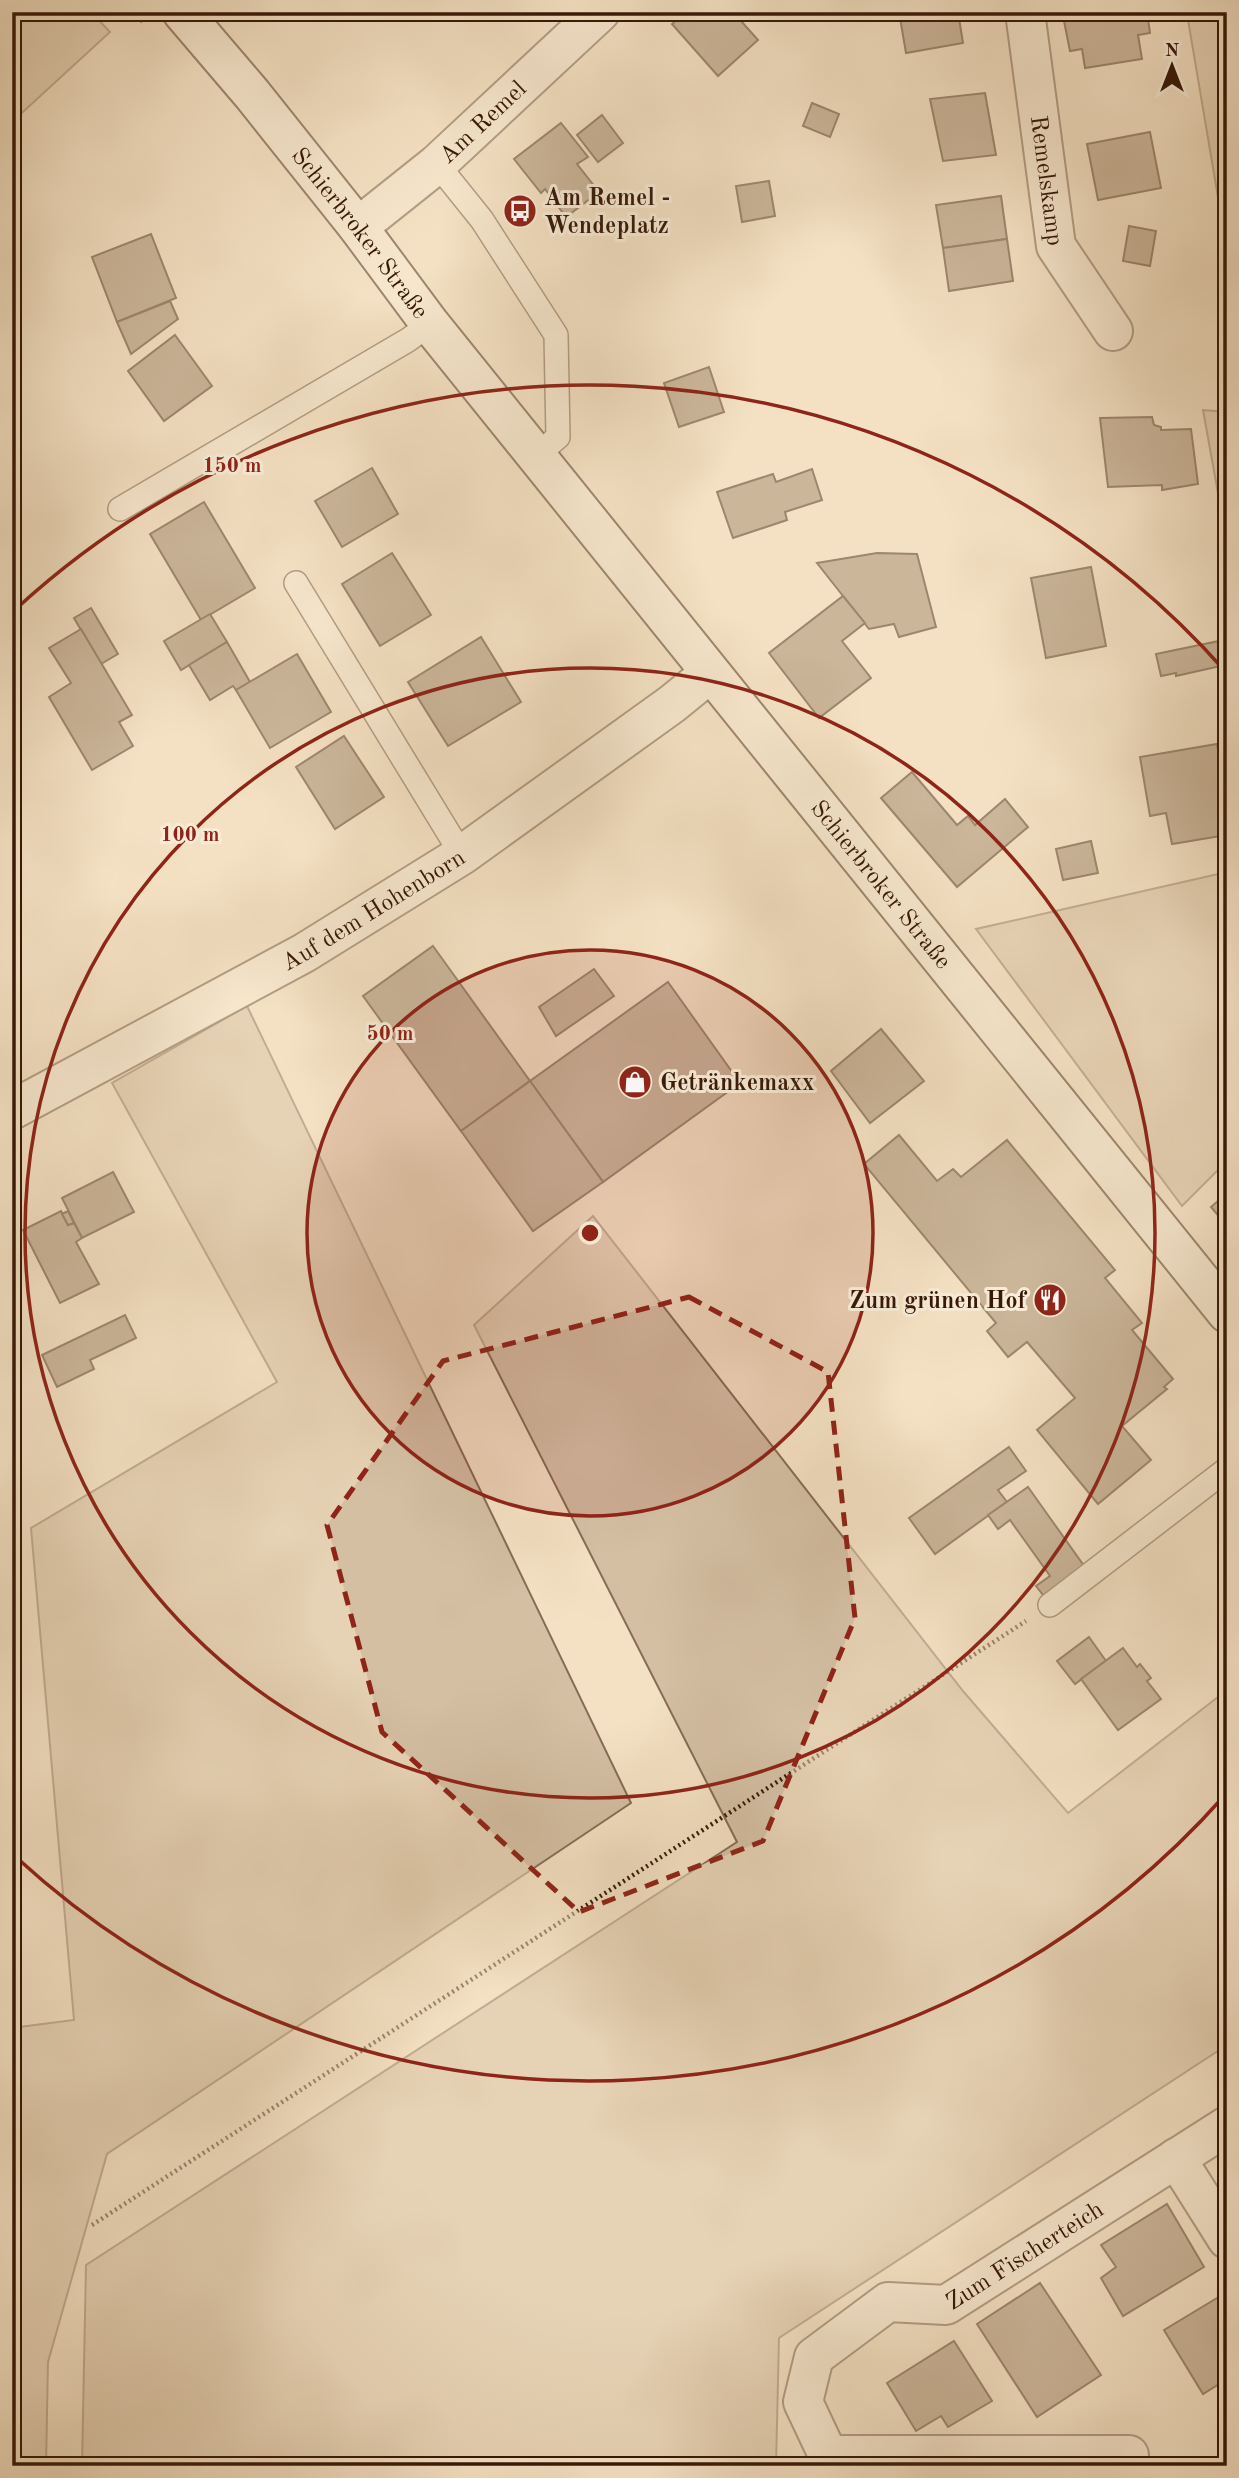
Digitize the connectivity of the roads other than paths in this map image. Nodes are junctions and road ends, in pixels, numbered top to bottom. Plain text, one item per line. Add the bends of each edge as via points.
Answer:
1 (182, 12) edge
2 (600, 12) edge
3 (1025, 12) edge
4 (437, 164) junction
5 (358, 227) junction
6 (430, 324) junction
7 (1113, 331) dead end
8 (537, 455) junction
9 (120, 509) dead end
10 (296, 583) dead end
11 (710, 673) junction
12 (462, 855) junction
13 (12, 1110) edge
14 (1227, 1313) edge
15 (1227, 1469) edge
16 (1049, 1605) road end
17 (1227, 2126) edge
18 (1176, 2158) junction
19 (1227, 2239) edge
20 (1129, 2455) dead end
21 (828, 2460) edge

1 - 5 street, Schierbroker Straße
2 - 4 street, Am Remel
3 - 7 street, Remelskamp via 1056,246
4 - 5 street, Am Remel
4 - 8 lane via 482,220 556,335 558,437
5 - 6 street, Schierbroker Straße
6 - 8 street, Schierbroker Straße
6 - 9 lane
8 - 11 street, Schierbroker Straße
10 - 12 lane
11 - 12 street, Auf dem Hohenborn
11 - 14 street, Schierbroker Straße
12 - 13 street, Auf dem Hohenborn via 304,953
15 - 16 lane
17 - 18 street, Zum Fischerteich
18 - 19 street
18 - 21 street, Zum Fischerteich via 946,2305 888,2302 814,2357 803,2402
20 - 21 street, Zum Fischerteich

